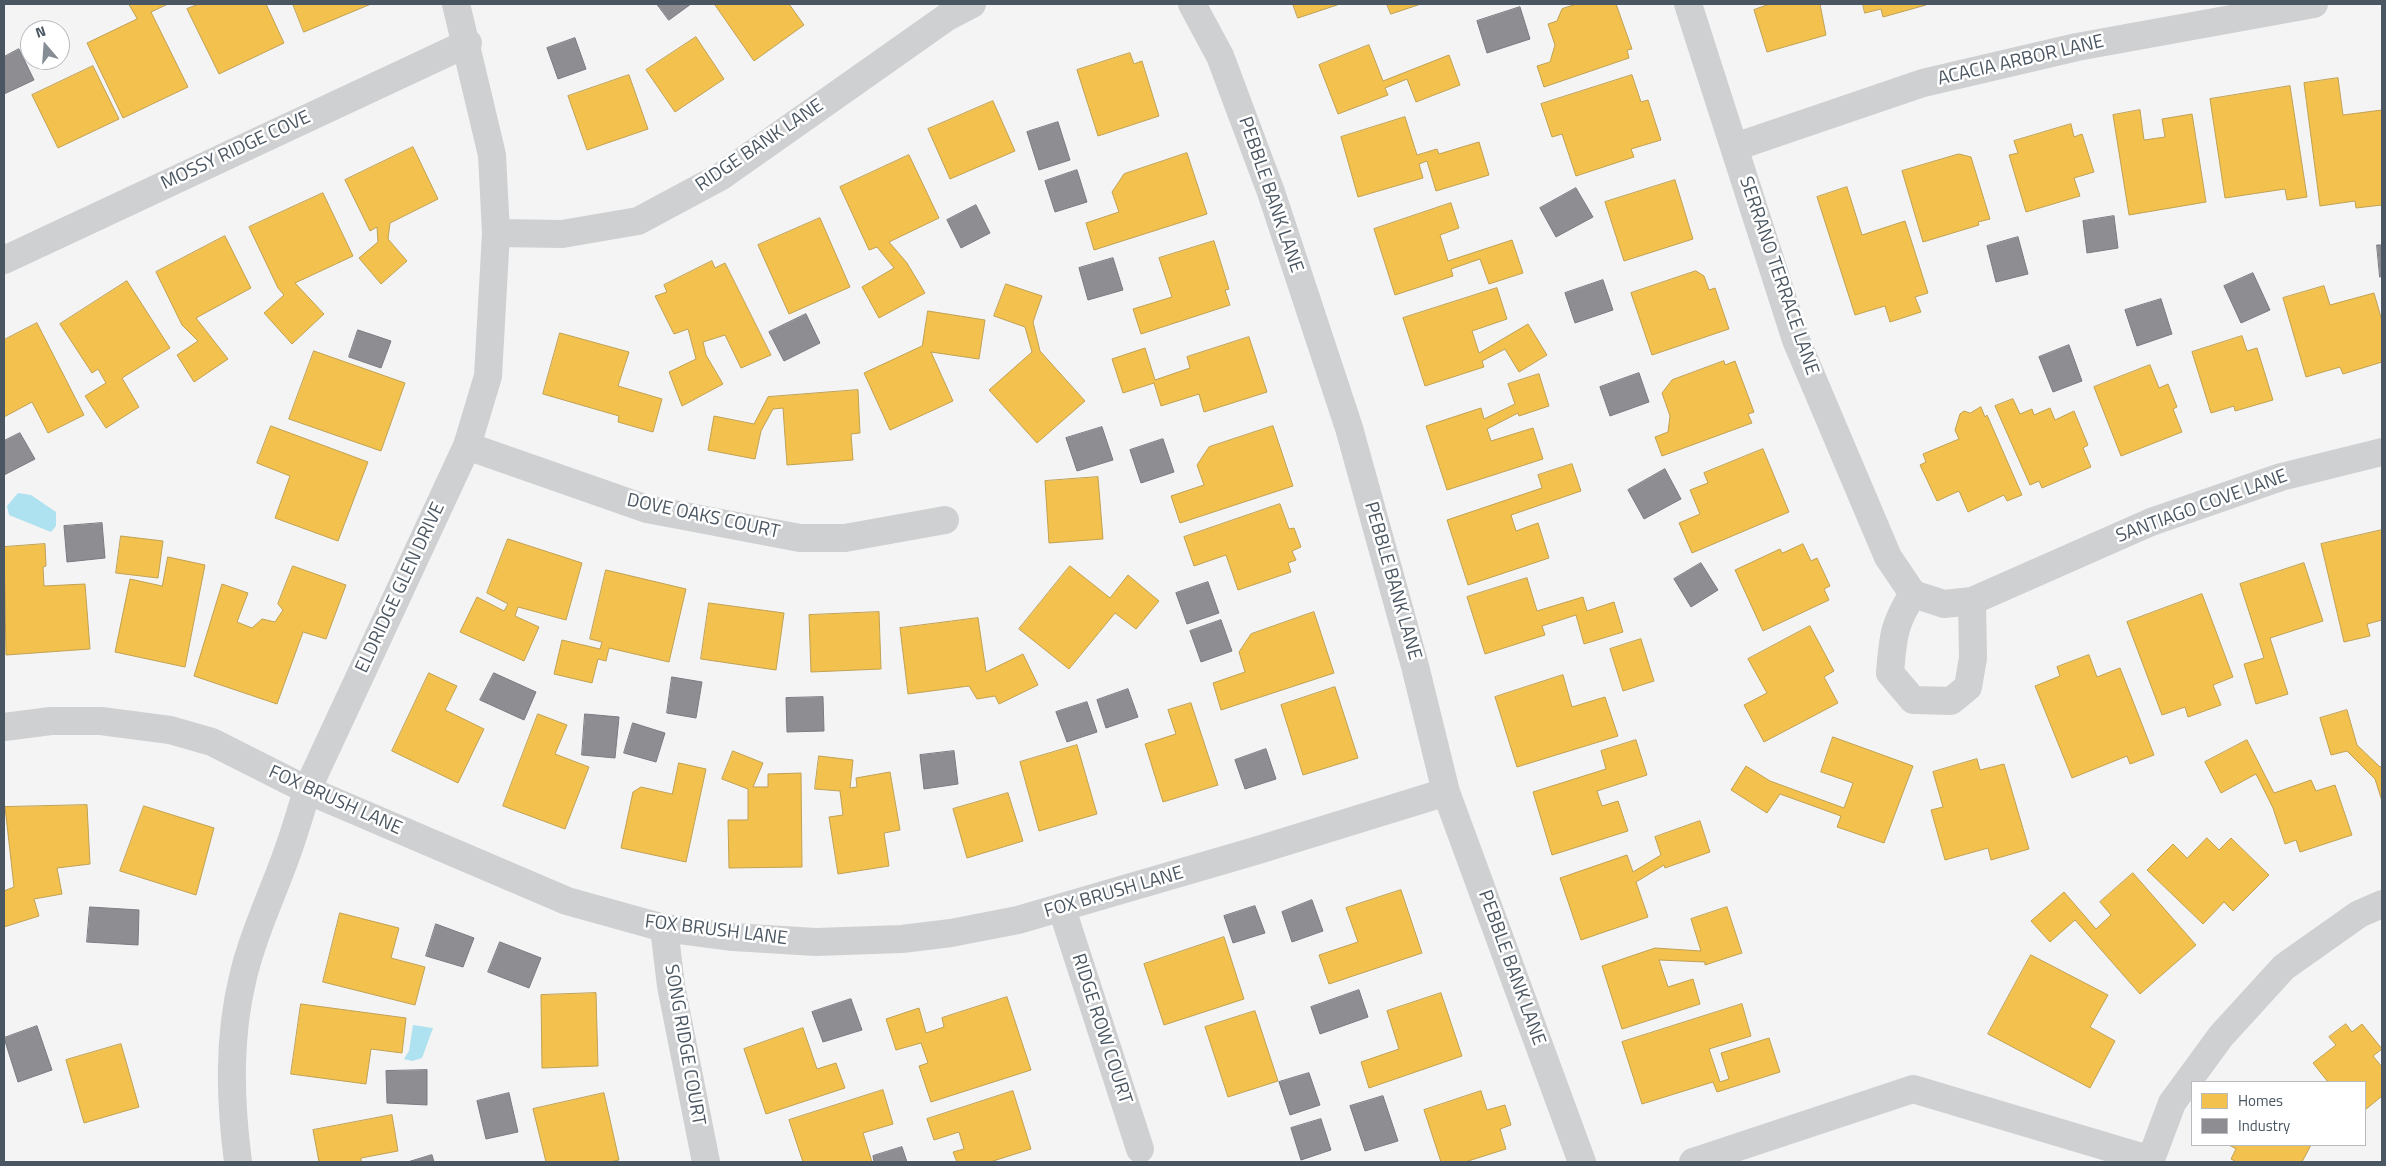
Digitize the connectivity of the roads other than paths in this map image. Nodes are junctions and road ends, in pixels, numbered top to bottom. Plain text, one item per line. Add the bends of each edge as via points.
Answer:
1 (456, 4) edge
2 (972, 4) edge
3 (1192, 4) edge
4 (1688, 4) edge
5 (2314, 4) edge
6 (2280, 7) edge
7 (468, 43) junction
8 (1735, 147) junction
9 (496, 233) junction
10 (4, 260) edge
11 (467, 446) junction
12 (2382, 452) edge
13 (945, 520) dead end
14 (1913, 594) junction
15 (1972, 601) junction
16 (4, 727) edge
17 (308, 790) junction
18 (1446, 792) junction
19 (2382, 904) edge
20 (1062, 909) junction
21 (664, 928) junction
22 (1140, 1149) dead end
23 (2150, 1161) edge
24 (238, 1162) edge
25 (706, 1162) edge
26 (1582, 1162) edge
27 (1693, 1162) edge

1 - 7 street, ELDRIDGE GLEN DRIVE
2 - 9 street, RIDGE BANK LANE via 947,17 720,177 638,221 562,234
3 - 18 street, PEBBLE BANK LANE via 1220,56 1271,192 1349,428
4 - 8 street, SERRANO TERRACE LANE
5 - 6 street, ACACIA ARBOR LANE
6 - 8 street, ACACIA ARBOR LANE via 2078,47 1922,83
7 - 9 street, ELDRIDGE GLEN DRIVE via 492,155
7 - 10 street, MOSSY RIDGE COVE
8 - 14 street, SERRANO TERRACE LANE via 1796,340 1888,557
9 - 11 street, ELDRIDGE GLEN DRIVE via 488,376
11 - 13 street, DOVE OAKS COURT via 646,509 800,538 845,538
11 - 17 street, ELDRIDGE GLEN DRIVE
12 - 15 street, SANTIAGO COVE LANE via 2281,477 2151,522
14 - 15 street, SANTIAGO COVE LANE via 1944,604
14 - 15 street via 1898,617 1890,673 1913,700 1951,701 1968,687 1972,658
16 - 17 street, FOX BRUSH LANE via 52,721 101,721 170,730 212,742
17 - 21 street, FOX BRUSH LANE via 567,900
17 - 24 street, ELDRIDGE GLEN DRIVE via 290,846 261,916 236,1010 231,1110
18 - 20 street, FOX BRUSH LANE
18 - 26 street, PEBBLE BANK LANE
19 - 23 street via 2359,914 2284,967 2221,1036 2172,1103
20 - 21 street, FOX BRUSH LANE via 960,931 902,939 816,942 733,937
20 - 22 street, RIDGE ROW COURT
21 - 25 street, SONG RIDGE COURT via 671,986
23 - 27 street via 1912,1089

